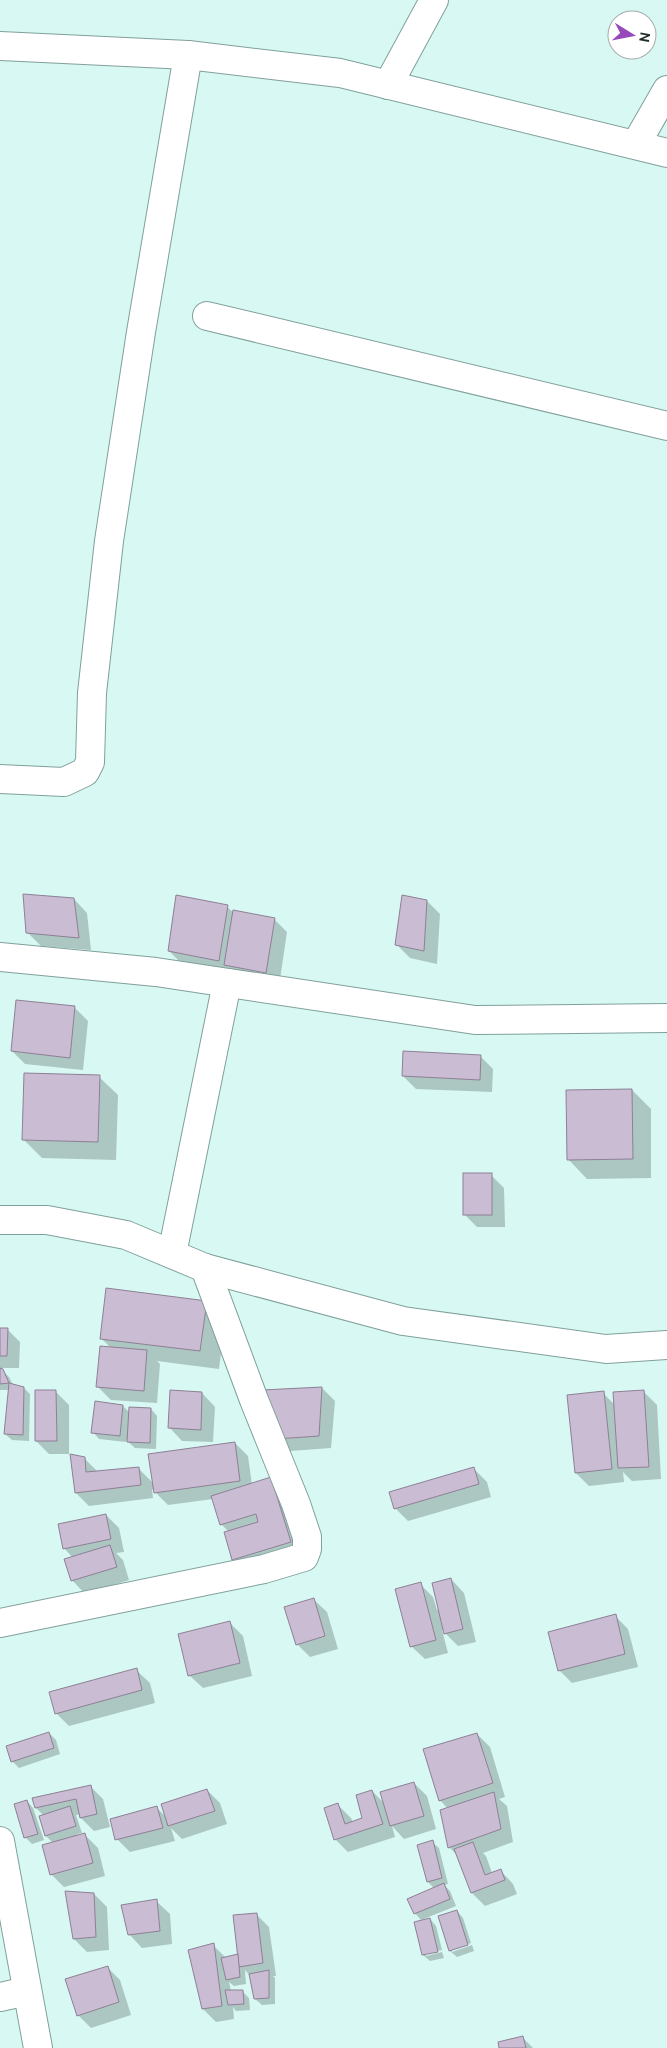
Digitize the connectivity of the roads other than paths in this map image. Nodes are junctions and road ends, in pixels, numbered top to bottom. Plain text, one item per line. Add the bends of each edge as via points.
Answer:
1 (434, 0) edge
2 (0, 46) edge
3 (188, 55) junction
4 (388, 85) junction
5 (667, 90) edge
6 (636, 144) junction
7 (667, 153) edge
8 (207, 316) dead end
9 (667, 426) edge
10 (0, 779) edge
11 (0, 957) edge
12 (227, 983) junction
13 (667, 1018) edge
14 (0, 1220) edge
15 (172, 1254) junction
16 (205, 1268) junction
17 (667, 1345) edge
18 (0, 1623) edge
19 (0, 1841) edge
20 (28, 1991) junction
21 (0, 1998) edge
22 (38, 2048) edge

1 - 4 street
2 - 3 street
3 - 4 street via 340,73
3 - 10 street via 109,541 92,693 90,762 85,772 64,782
4 - 6 street
5 - 6 street
6 - 7 street
8 - 9 street
11 - 12 street via 156,972
12 - 13 street via 475,1020
12 - 15 street
14 - 15 street via 47,1220 126,1235
15 - 16 street
16 - 17 street via 403,1321 606,1349
16 - 18 street via 296,1504 307,1537 308,1549 304,1557 264,1569
19 - 20 street
20 - 21 street
20 - 22 street

